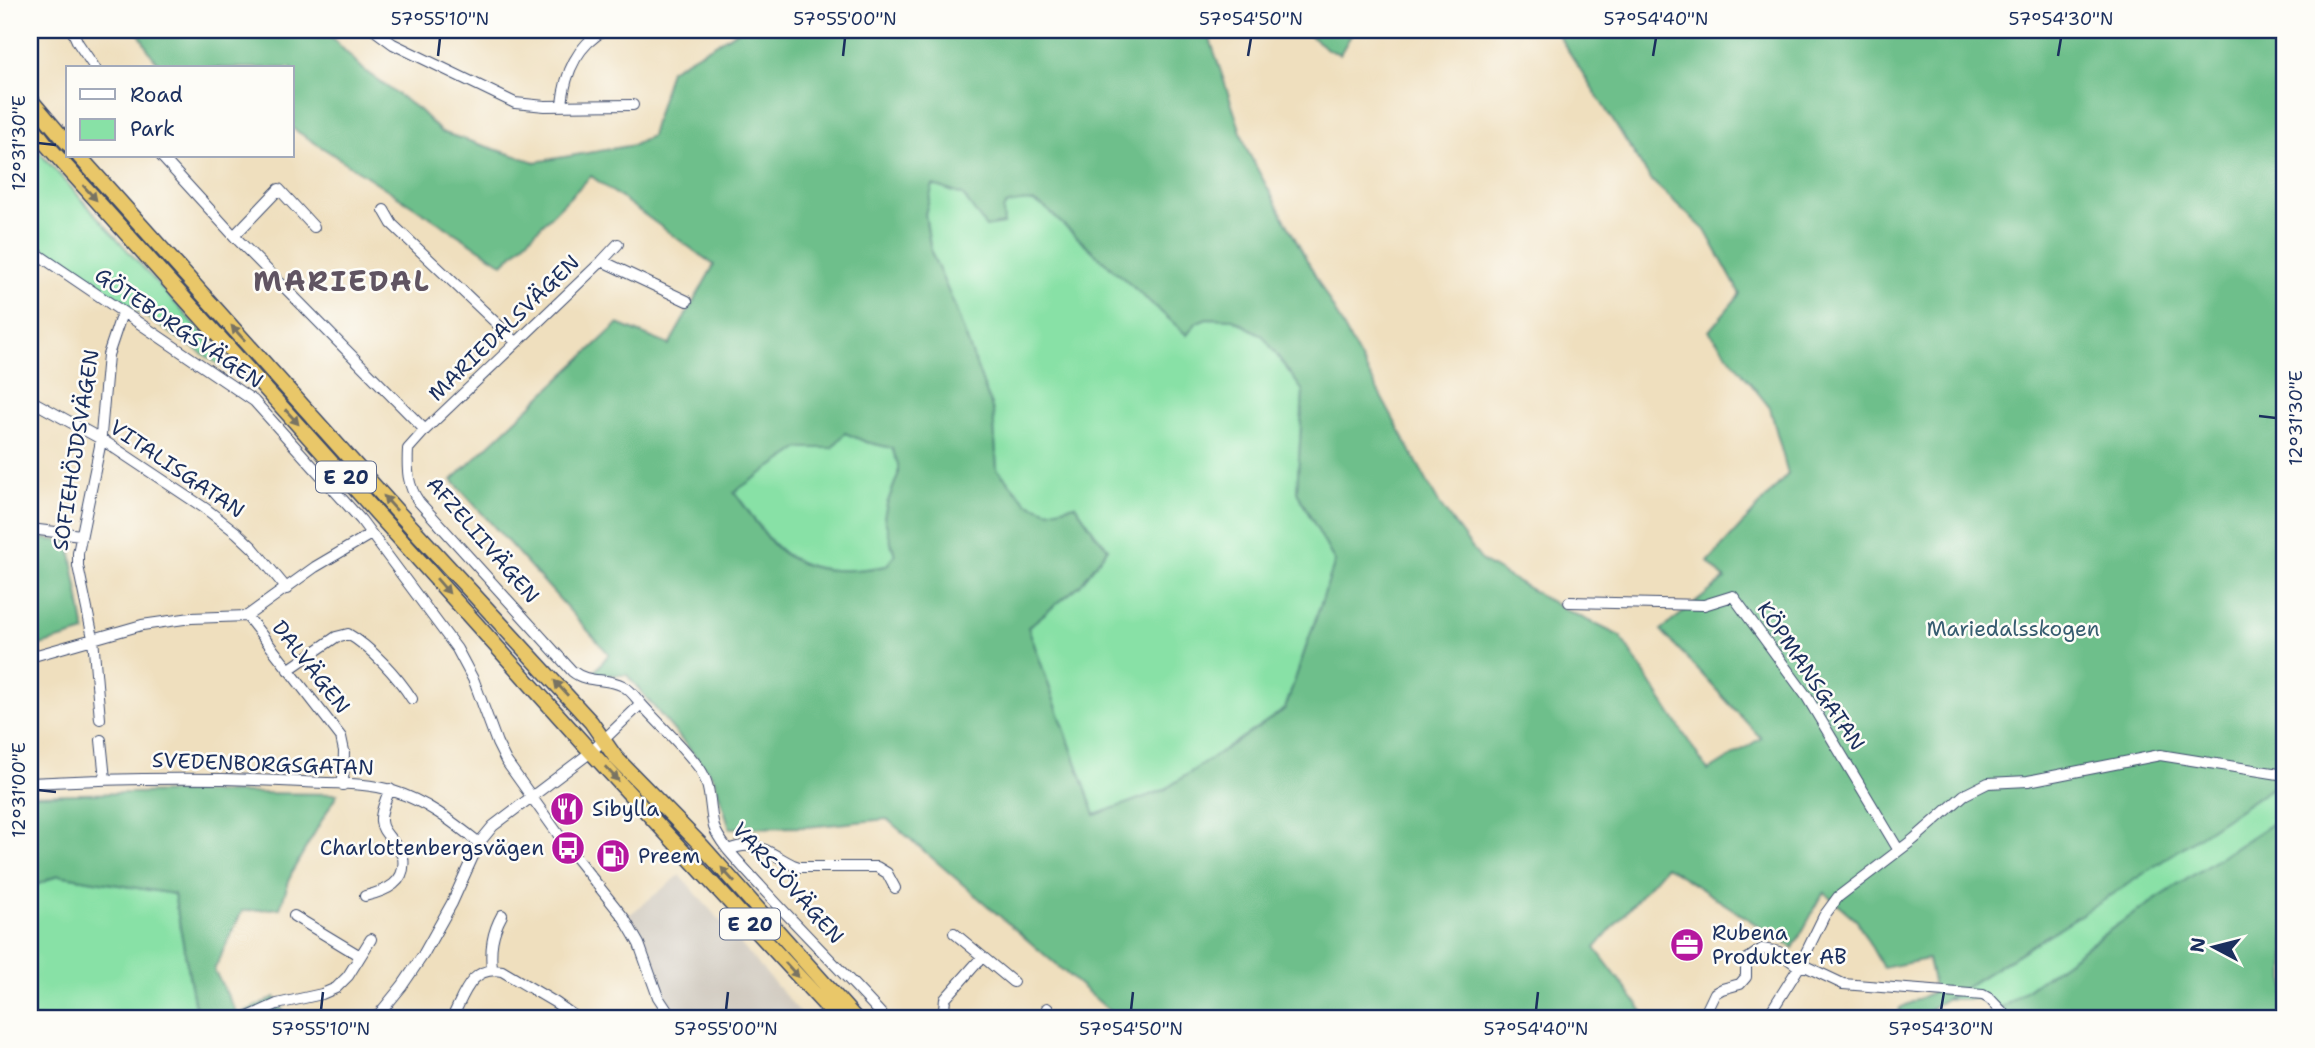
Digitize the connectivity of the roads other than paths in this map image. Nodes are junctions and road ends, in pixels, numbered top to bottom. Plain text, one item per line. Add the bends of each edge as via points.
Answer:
1 (72, 30) edge
2 (374, 30) edge
3 (605, 30) edge
4 (94, 66) edge
5 (30, 99) edge
6 (562, 104) junction
7 (633, 105) dead end
8 (30, 123) edge
9 (66, 142) edge
10 (81, 158) edge
11 (163, 158) edge
12 (384, 210) dead end
13 (314, 227) dead end
14 (234, 236) junction
15 (618, 244) dead end
16 (33, 252) edge
17 (602, 261) junction
18 (30, 264) edge
19 (687, 301) dead end
20 (122, 313) junction
21 (516, 342) junction
22 (30, 400) edge
23 (425, 430) junction
24 (101, 439) junction
25 (30, 529) edge
26 (371, 534) junction
27 (81, 535) junction
28 (287, 589) junction
29 (1569, 602) dead end
30 (247, 616) junction
31 (93, 638) junction
32 (30, 657) edge
33 (288, 670) junction
34 (412, 699) dead end
35 (641, 704) junction
36 (100, 719) dead end
37 (101, 740) dead end
38 (603, 741) junction
39 (591, 752) junction
40 (2285, 775) edge
41 (105, 779) junction
42 (30, 783) edge
43 (343, 785) junction
44 (390, 789) junction
45 (530, 796) junction
46 (479, 843) junction
47 (1898, 849) junction
48 (728, 850) junction
49 (895, 888) dead end
50 (365, 896) dead end
51 (502, 915) dead end
52 (294, 916) dead end
53 (954, 933) dead end
54 (370, 939) dead end
55 (360, 956) junction
56 (982, 957) junction
57 (1799, 967) junction
58 (492, 969) junction
59 (1013, 982) dead end
60 (1047, 1007) dead end
61 (246, 1018) edge
62 (376, 1018) edge
63 (452, 1018) edge
64 (578, 1018) edge
65 (672, 1018) edge
66 (836, 1018) edge
67 (855, 1018) edge
68 (886, 1018) edge
69 (943, 1018) edge
70 (1057, 1018) edge
71 (1703, 1018) edge
72 (1767, 1018) edge
73 (2008, 1018) edge

1 - 4 street
2 - 6 street via 393,44 515,103
3 - 6 street via 578,54 564,84
5 - 9 highway
6 - 7 street
8 -> 39 highway, E 20
38 -> 10 highway, E 20 via 592,722
11 - 14 street
12 - 21 street via 393,224
13 - 14 street via 279,189
14 - 23 street
15 - 17 street
16 - 18 street
16 - 20 street, GÖTEBORGSVÄGEN
17 - 19 street, MARIEDALSVÄGEN
17 - 21 street, MARIEDALSVÄGEN
20 - 24 street, SOFIEHÖJDSVÄGEN via 108,355
20 - 26 street, GÖTEBORGSVÄGEN via 254,401
21 - 23 street, MARIEDALSVÄGEN
22 - 24 street, VITALISGATAN
23 - 35 street, AFZELIIVÄGEN via 408,449 408,478 419,502 572,671 580,678 622,685
24 - 27 street, SOFIEHÖJDSVÄGEN
24 - 28 street, VITALISGATAN via 237,533
25 - 27 street
26 - 28 street
26 - 45 street, GÖTEBORGSVÄGEN via 457,649 497,743
27 - 31 street, SOFIEHÖJDSVÄGEN via 78,566
28 - 30 street
29 - 47 street, KÖPMANSGATAN via 1704,605 1733,596 1807,697
30 - 31 street via 142,625
30 - 33 street, DALVÄGEN
31 - 32 street
31 - 36 street, SOFIEHÖJDSVÄGEN
33 - 34 street via 348,634 404,685
33 - 43 street, DALVÄGEN via 341,737
35 - 38 street
35 - 48 street, VARSJÖVÄGEN via 700,770 710,794 713,824
37 - 41 street
38 - 39 street
67 -> 38 highway, E 20
39 - 45 street
39 -> 66 highway, E 20
40 - 47 street via 2160,755 2028,781 1988,783 1964,795
41 - 42 street, SVEDENBORGSGATAN
41 - 43 street, SVEDENBORGSGATAN via 226,778
43 - 44 street, SVEDENBORGSGATAN
44 - 46 street, SVEDENBORGSGATAN via 437,811
44 - 50 street via 381,822 403,857 402,874 384,891
45 - 46 street
45 - 65 street via 624,918 639,944 658,998
46 - 62 street via 423,955
47 - 57 street via 1838,897
48 - 49 street via 754,845 799,867 877,867 887,873
48 - 68 street, VARSJÖVÄGEN
51 - 58 street via 492,939
52 - 55 street
53 - 56 street
54 - 55 street
55 - 61 street via 336,988
56 - 59 street
56 - 69 street via 945,999
57 - 71 street via 1779,952 1762,949 1746,960 1746,977 1740,984 1715,993
57 - 72 street
57 - 73 street via 1843,985 1983,995
58 - 63 street via 472,981
58 - 64 street
60 - 70 street

